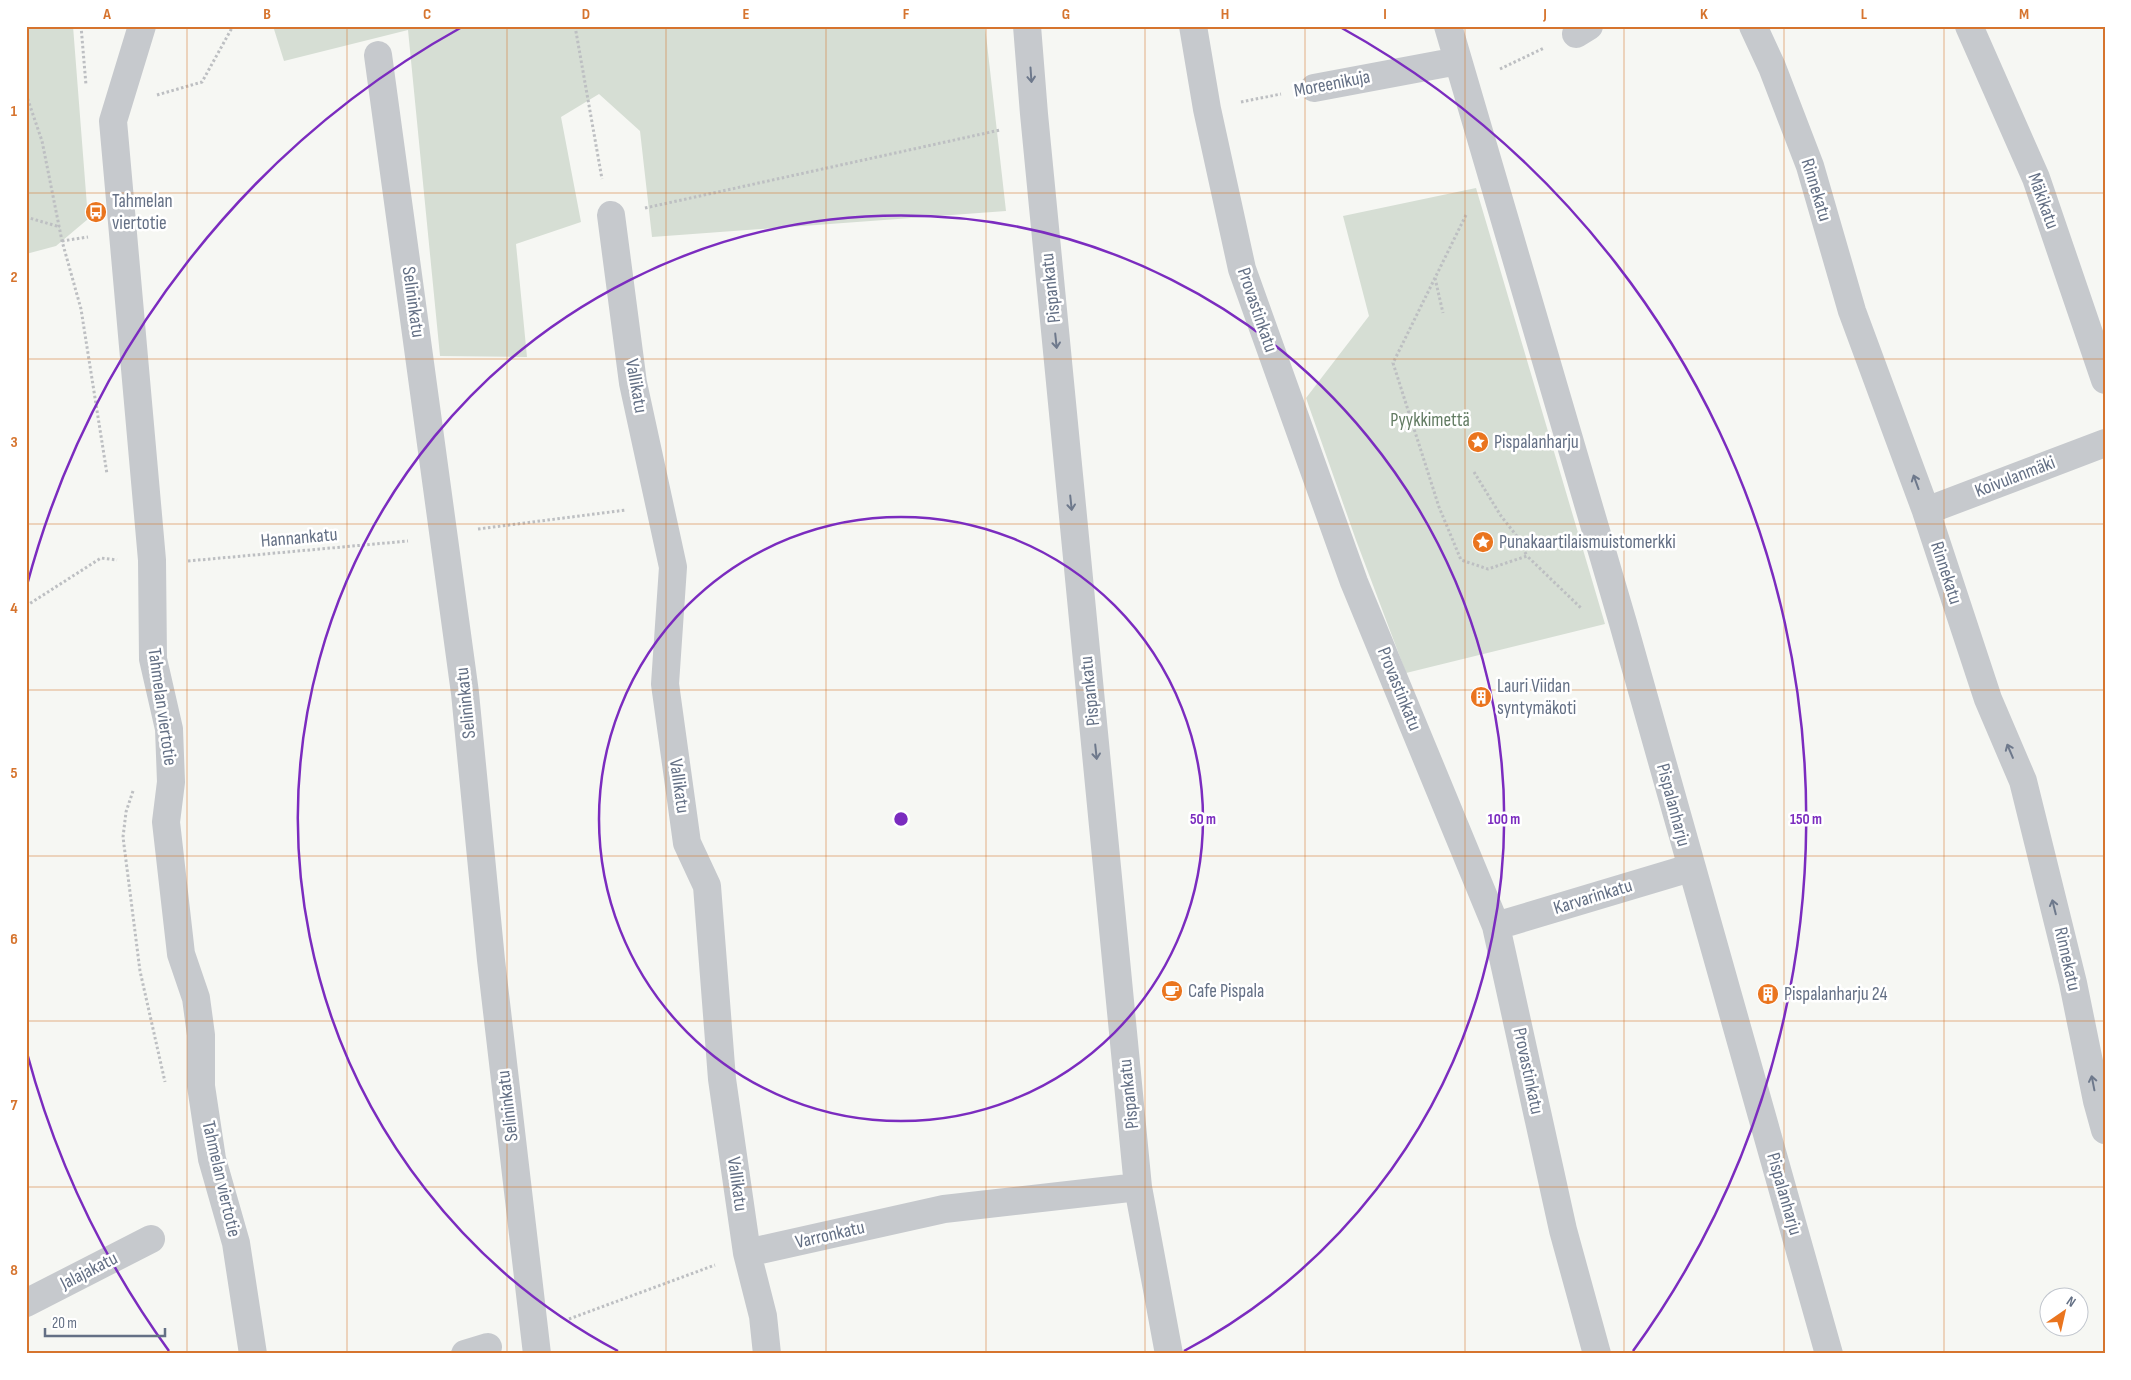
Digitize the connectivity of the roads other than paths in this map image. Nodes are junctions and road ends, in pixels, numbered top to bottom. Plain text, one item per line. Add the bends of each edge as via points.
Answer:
1 (142, 26) edge
2 (1027, 26) edge
3 (1193, 26) edge
4 (1448, 26) edge
5 (1753, 26) edge
6 (1969, 26) edge
7 (378, 55) dead end
8 (1458, 61) junction
9 (1314, 88) road end
10 (612, 215) road end
11 (2105, 380) edge
12 (2105, 443) edge
13 (1926, 511) junction
14 (1690, 868) junction
15 (1496, 926) junction
16 (2105, 1130) edge
17 (1138, 1187) junction
18 (151, 1239) dead end
19 (747, 1253) junction
20 (26, 1303) edge
21 (536, 1343) edge
22 (252, 1354) edge
23 (767, 1354) edge
24 (1169, 1354) edge
25 (1597, 1354) edge
26 (1829, 1354) edge

1 - 22 street, Tahmelan viertotie via 113,121 152,560 153,659 169,729 171,782 166,822 181,954 196,998 201,1035 201,1086 212,1159 236,1243
2 -> 17 street, Pispankatu
3 - 15 street, Provastinkatu via 1207,109 1242,270 1354,582
4 - 8 street, Pispalanharju
13 -> 5 street, Rinnekatu via 1852,311 1810,166 1772,66
6 - 11 street, Mäkikatu via 2036,178
7 - 21 street, Selininkatu via 459,637 491,960
8 - 9 street, Moreenikuja
8 - 14 street, Pispalanharju via 1623,624
10 - 19 street, Vallikatu via 634,383 673,567 665,684 687,843 707,886 722,1079
12 - 13 street, Koivulanmäki
16 -> 13 street, Rinnekatu via 2023,781 1988,699
14 - 15 street, Karvarinkatu
14 - 26 street, Pispalanharju
15 - 25 street, Provastinkatu via 1563,1230
17 - 19 street, Varronkatu via 944,1209
17 - 24 street, Pispankatu
18 - 20 street, Jalajakatu
19 - 23 street, Vallikatu via 763,1316

